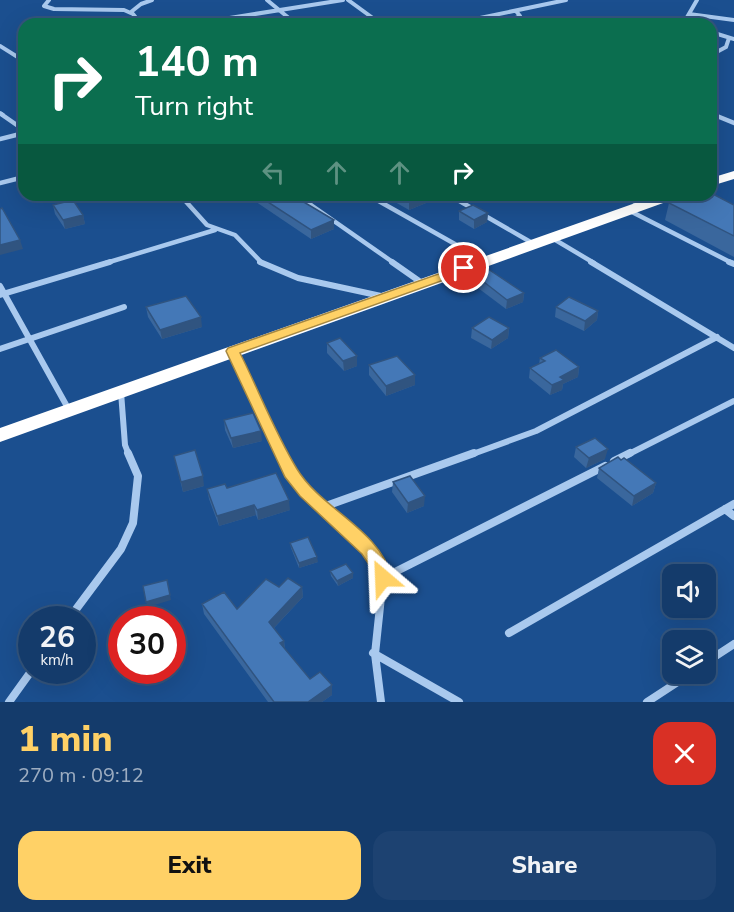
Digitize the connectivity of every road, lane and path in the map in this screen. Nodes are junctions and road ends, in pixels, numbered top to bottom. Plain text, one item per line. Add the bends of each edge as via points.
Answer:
1 (49, 0) edge
2 (152, 0) edge
3 (267, 0) edge
4 (343, 0) edge
5 (348, 0) edge
6 (567, 0) edge
7 (697, 0) edge
8 (279, 10) junction
9 (516, 11) junction
10 (131, 12) junction
11 (689, 14) junction
12 (136, 18) edge
13 (229, 18) edge
14 (289, 18) edge
15 (373, 18) edge
16 (481, 18) edge
17 (515, 18) edge
18 (687, 18) edge
19 (734, 20) edge
20 (731, 38) edge
21 (0, 46) edge
22 (717, 52) edge
23 (18, 57) edge
24 (0, 113) edge
25 (717, 115) edge
26 (734, 123) edge
27 (18, 126) edge
28 (18, 133) edge
29 (0, 140) edge
30 (734, 175) edge
31 (18, 178) edge
32 (717, 180) edge
33 (0, 183) edge
34 (185, 201) edge
35 (308, 201) edge
36 (379, 201) edge
37 (459, 201) edge
38 (631, 204) edge
39 (215, 230) junction
40 (551, 237) junction
41 (534, 244) junction
42 (486, 261) junction
43 (734, 264) edge
44 (422, 283) junction
45 (0, 286) edge
46 (2, 294) edge
47 (383, 297) junction
48 (124, 307) dead end
49 (717, 337) junction
50 (30, 339) junction
51 (734, 348) edge
52 (0, 349) edge
53 (232, 351) junction
54 (121, 391) junction
55 (734, 401) edge
56 (69, 410) junction
57 (0, 435) edge
58 (734, 504) edge
59 (323, 507) junction
60 (725, 509) junction
61 (734, 516) edge
62 (383, 578) junction
63 (78, 606) edge
64 (509, 633) dead end
65 (734, 644) edge
66 (373, 653) junction
67 (716, 656) edge
68 (22, 684) edge
69 (675, 684) edge
70 (9, 702) edge
71 (381, 702) edge
72 (459, 702) edge
73 (647, 702) edge

1 - 10 street via 44,6
2 - 10 street
3 - 8 street
4 - 8 street
5 - 15 street
6 - 9 street
7 - 11 street
8 - 13 street
8 - 14 street
9 - 16 street
9 - 17 street via 521,15
10 - 12 street
11 - 18 street
11 - 19 street
20 - 22 street
21 - 23 street
24 - 27 street
25 - 26 street
28 - 29 street
30 - 32 highway
31 - 33 street
34 - 39 street
35 - 44 street
36 - 42 street
37 - 41 street
38 - 40 highway
38 - 43 street
39 - 46 street
39 - 47 street via 235,235 261,262 274,269
40 - 41 highway
40 - 49 street
41 - 42 highway
42 - 44 highway
44 - 47 highway
45 - 46 street
46 - 50 street
47 - 53 highway
48 - 50 street
49 - 51 street
49 - 59 street via 536,431
50 - 52 street
50 - 56 street
53 - 54 highway
53 - 59 street via 291,473
54 - 56 highway
54 - 63 street via 125,445 138,476 133,523 121,549
55 - 62 street
56 - 57 highway
58 - 60 street
59 - 62 street via 368,549
60 - 61 street
60 - 64 street
62 - 66 street
65 - 67 street
66 - 71 street
66 - 72 street
68 - 70 street
69 - 73 street

